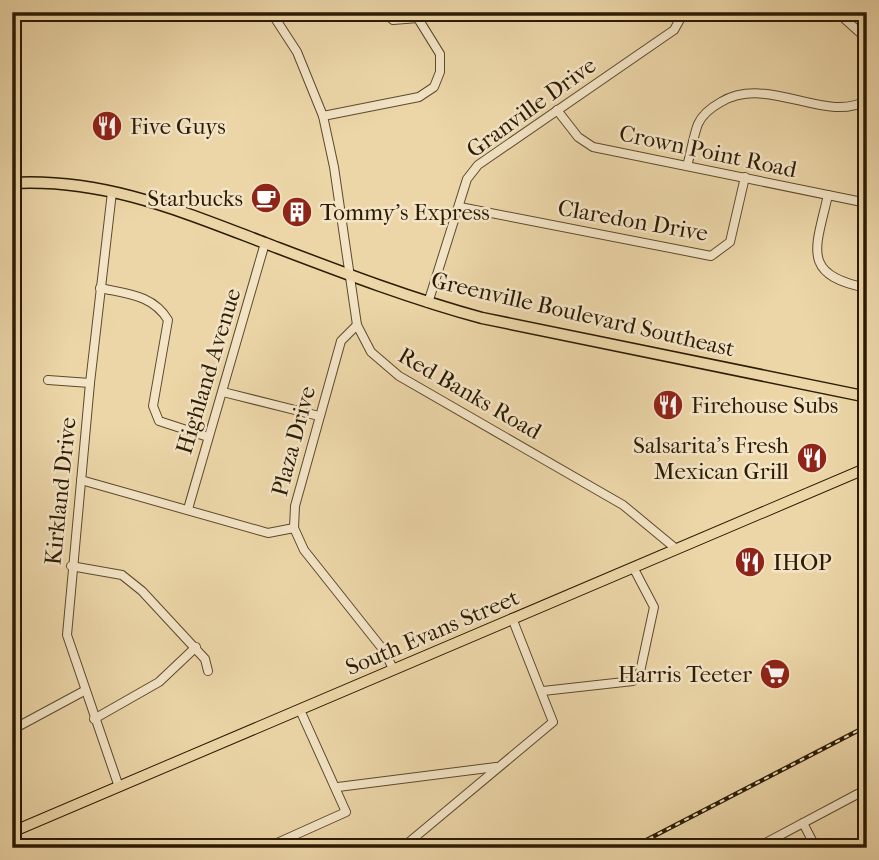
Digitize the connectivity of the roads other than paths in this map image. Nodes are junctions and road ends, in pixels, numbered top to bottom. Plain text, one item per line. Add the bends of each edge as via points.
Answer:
1 (271, 12) edge
2 (384, 12) edge
3 (684, 12) edge
4 (837, 12) edge
5 (416, 15) edge
6 (867, 39) edge
7 (867, 100) edge
8 (557, 110) junction
9 (323, 116) junction
10 (687, 166) junction
11 (745, 177) junction
12 (12, 183) edge
13 (112, 192) junction
14 (828, 195) junction
15 (867, 203) edge
16 (460, 207) junction
17 (264, 243) junction
18 (348, 273) junction
19 (100, 288) junction
20 (867, 288) edge
21 (428, 303) junction
22 (357, 325) junction
23 (48, 380) dead end
24 (90, 383) junction
25 (223, 391) junction
26 (864, 396) edge
27 (319, 416) junction
28 (208, 437) junction
29 (867, 468) edge
30 (81, 481) junction
31 (188, 509) junction
32 (294, 528) junction
33 (676, 548) junction
34 (71, 566) junction
35 (633, 567) junction
36 (512, 618) junction
37 (196, 647) junction
38 (393, 669) junction
39 (208, 671) dead end
40 (84, 691) junction
41 (543, 691) junction
42 (300, 710) junction
43 (94, 719) junction
44 (12, 727) edge
45 (496, 766) junction
46 (119, 787) junction
47 (338, 788) junction
48 (867, 789) edge
49 (803, 823) junction
50 (12, 832) edge
51 (266, 848) edge
52 (402, 848) edge
53 (756, 848) edge
54 (816, 848) edge

1 - 9 street, Red Banks Road via 297,52
2 - 5 street via 393,20
3 - 8 street, Granville Drive via 674,30
4 - 6 street
5 - 9 street via 440,54 434,87 419,97
7 - 10 street via 840,107 758,92 727,98 699,123
8 - 10 street, Crown Point Road via 578,137 593,147
8 - 16 street, Granville Drive via 478,165 467,179
9 - 18 street, Red Banks Road
10 - 11 street, Crown Point Road
11 - 14 street, Crown Point Road
11 - 16 street, Claredon Drive via 730,242 711,256
12 - 13 highway, Greenville Boulevard Southeast via 54,181
13 - 17 highway, Greenville Boulevard Southeast via 172,207
13 - 19 street, Kirkland Drive
14 - 15 street, Crown Point Road
14 - 20 street via 817,246 820,265 835,281
16 - 21 street, Granville Drive
17 - 18 highway, Greenville Boulevard Southeast
17 - 25 street, Highland Avenue
18 - 21 highway, Greenville Boulevard Southeast
18 - 22 street, Red Banks Road
19 - 24 street, Kirkland Drive
19 - 28 street via 159,306 168,320 153,406 159,421
21 - 26 highway, Greenville Boulevard Southeast
22 - 27 street, Plaza Drive via 341,341
22 - 33 street, Red Banks Road via 371,352 389,370 623,505
23 - 24 street
24 - 30 street, Kirkland Drive
25 - 27 street
25 - 28 street, Highland Avenue
27 - 32 street, Plaza Drive via 295,506
28 - 31 street, Highland Avenue
29 - 33 main road, South Evans Street
30 - 31 street
30 - 34 street, Kirkland Drive
31 - 32 street via 268,533
32 - 38 street, Plaza Drive via 304,550 385,652
33 - 35 main road, South Evans Street
34 - 37 street via 122,575
34 - 40 street, Kirkland Drive via 67,635
35 - 36 main road, South Evans Street
35 - 41 street via 654,607 640,672 633,681
36 - 38 main road, South Evans Street
36 - 41 street
37 - 39 street
37 - 43 street via 159,682
38 - 42 main road, South Evans Street
40 - 43 street, Kirkland Drive
40 - 44 street
41 - 45 street via 553,722
42 - 46 main road, South Evans Street
42 - 47 street
43 - 46 street, Kirkland Drive
45 - 47 street
45 - 52 street
46 - 50 main road, South Evans Street
47 - 51 street via 346,812
48 - 49 street
49 - 53 street
49 - 54 street

